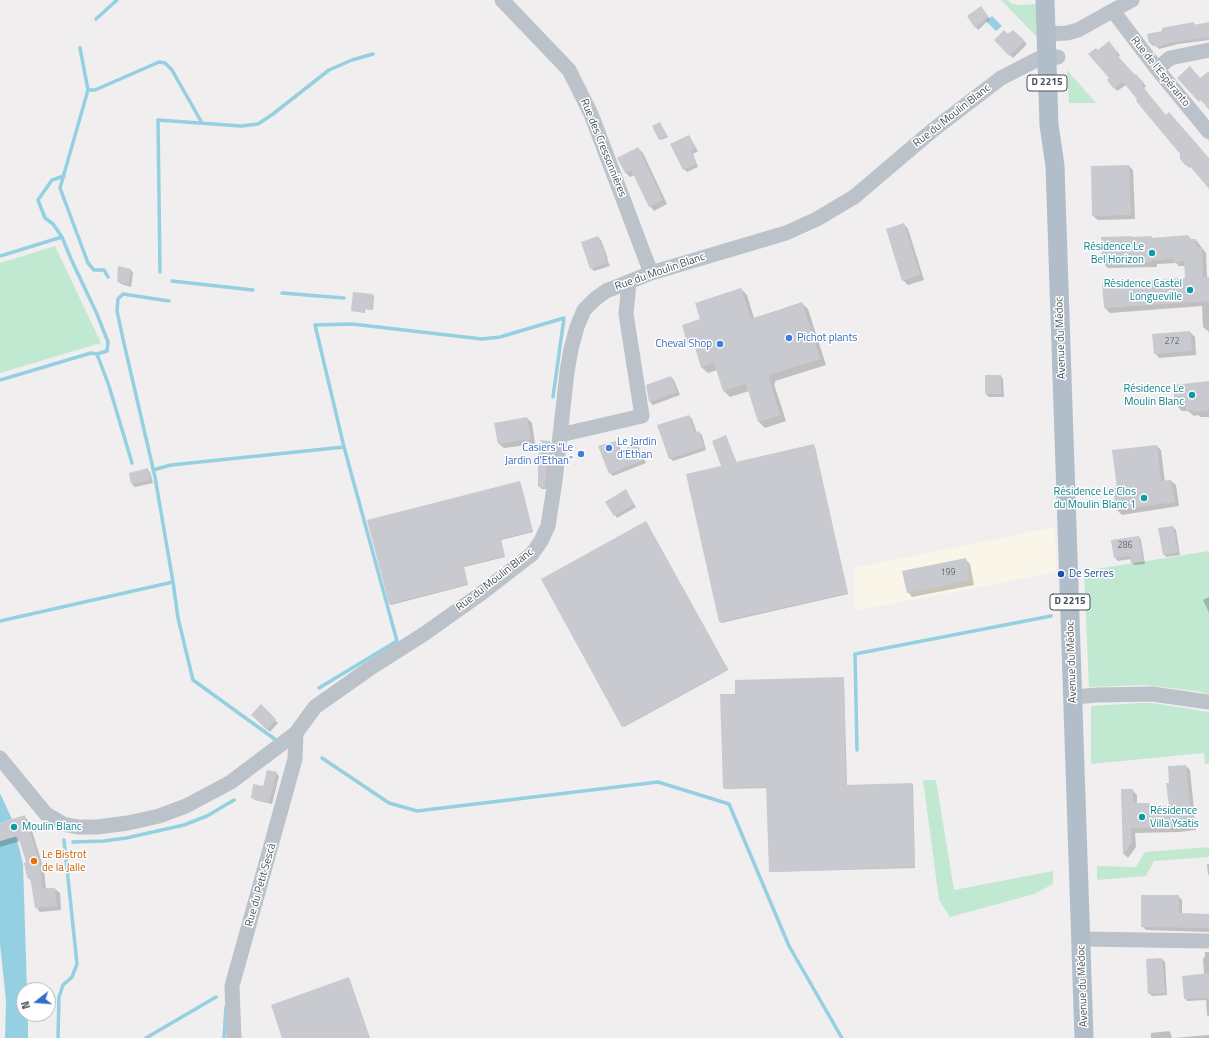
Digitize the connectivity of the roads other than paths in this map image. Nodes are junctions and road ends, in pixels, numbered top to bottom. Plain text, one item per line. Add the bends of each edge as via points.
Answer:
1 (502, 0) edge
2 (1045, 0) edge
3 (1056, 0) edge
4 (1132, 0) edge
5 (1113, 11) junction
6 (1052, 33) junction
7 (1209, 50) edge
8 (1052, 57) junction
9 (1157, 69) junction
10 (1209, 132) edge
11 (651, 273) junction
12 (629, 282) junction
13 (560, 436) junction
14 (1073, 697) junction
15 (1209, 702) edge
16 (296, 733) junction
17 (0, 758) edge
18 (1081, 939) junction
19 (1209, 941) edge
20 (234, 1038) edge
21 (1084, 1038) edge

1 - 11 street, Rue des Cressonnières via 569,70 591,114
2 - 6 main road, Avenue du Médoc / D 2215
3 - 6 main road, Avenue du Médoc / D 2215
4 - 5 street
5 - 6 street via 1078,30
5 - 9 street, Rue de l'Espéranto
6 - 8 main road, Avenue du Médoc / D 2215
7 - 9 street via 1170,58
8 - 11 street, Rue du Moulin Blanc via 1038,59 1001,78 933,130 854,197 818,219 786,233
8 - 14 main road, Avenue du Médoc / D 2215 via 1049,125 1055,166
9 - 10 street, Rue de l'Espéranto
11 - 12 street, Rue du Moulin Blanc
12 - 13 street, Rue du Moulin Blanc via 606,291 584,310 571,349
12 - 13 street via 626,314 642,416
13 - 16 street, Rue du Moulin Blanc via 548,526 542,541 532,554 424,634 315,706
14 - 15 street via 1152,694
14 - 18 main road, Avenue du Médoc / D 2215
16 - 17 street, Rue du Moulin Blanc via 231,782 186,806 151,818 97,827 78,827 53,819
16 - 20 street, Rue du Petit Sescà via 294,766 232,986
18 - 19 street
18 - 21 main road, Avenue du Médoc / D 2215

